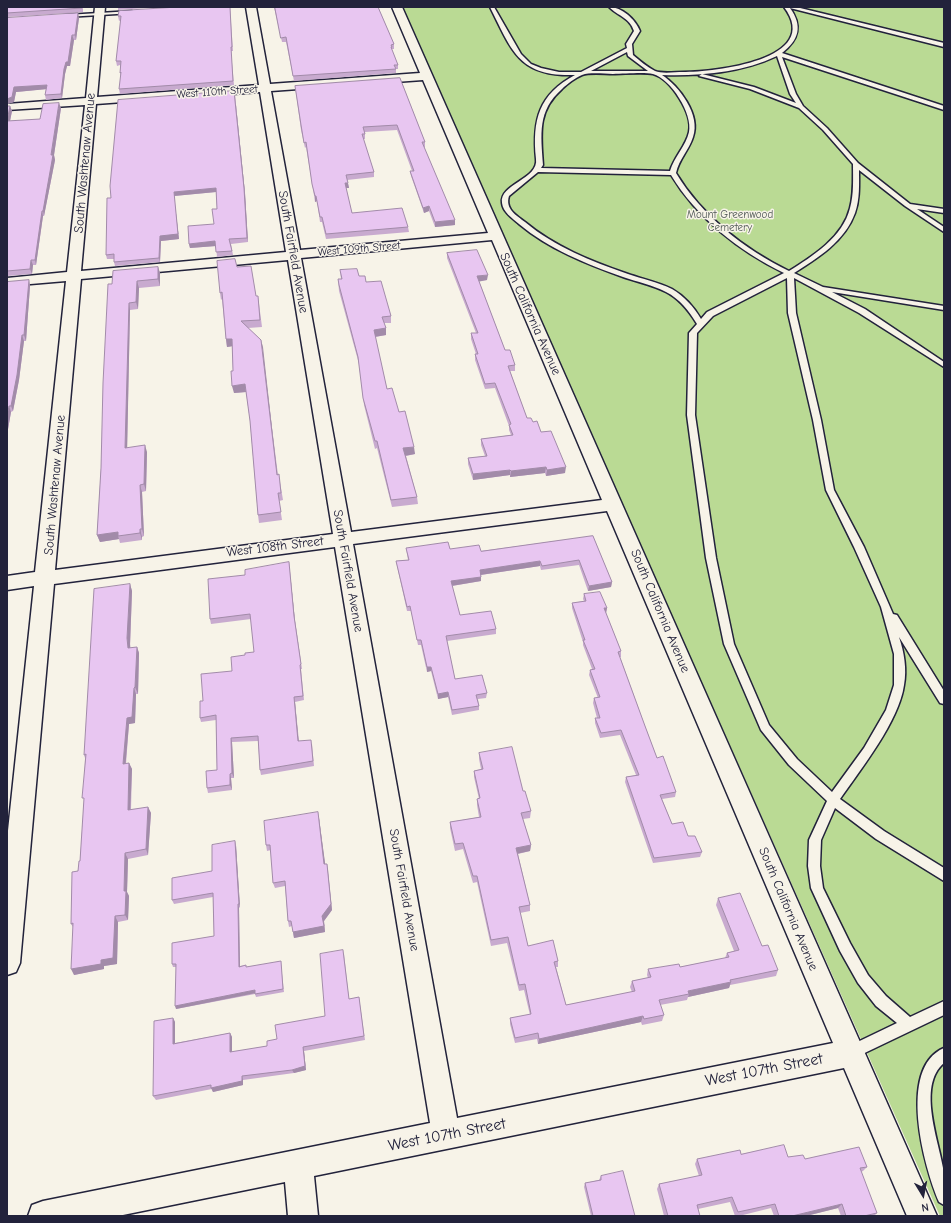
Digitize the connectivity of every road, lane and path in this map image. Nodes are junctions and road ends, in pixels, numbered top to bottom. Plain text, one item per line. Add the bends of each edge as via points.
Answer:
1 (251, 7) edge
2 (397, 7) edge
3 (492, 7) edge
4 (611, 7) edge
5 (786, 7) edge
6 (790, 7) edge
7 (100, 10) edge
8 (135, 11) edge
9 (62, 16) edge
10 (944, 45) edge
11 (628, 49) junction
12 (779, 54) junction
13 (584, 73) junction
14 (659, 74) junction
15 (684, 74) junction
16 (427, 76) junction
17 (265, 88) junction
18 (91, 101) junction
19 (7, 107) edge
20 (801, 107) junction
21 (944, 108) edge
22 (856, 164) junction
23 (536, 170) junction
24 (673, 173) junction
25 (907, 205) junction
26 (944, 211) edge
27 (944, 230) edge
28 (495, 236) junction
29 (294, 255) junction
30 (790, 273) junction
31 (75, 276) junction
32 (7, 282) edge
33 (819, 288) junction
34 (944, 308) edge
35 (700, 324) junction
36 (944, 365) edge
37 (614, 504) junction
38 (343, 538) junction
39 (46, 577) junction
40 (7, 582) edge
41 (886, 607) junction
42 (944, 700) edge
43 (832, 800) junction
44 (944, 875) edge
45 (7, 963) edge
46 (944, 1008) edge
47 (908, 1024) junction
48 (850, 1053) junction
49 (944, 1055) edge
50 (446, 1135) junction
51 (298, 1164) junction
52 (944, 1197) edge
53 (43, 1216) edge
54 (302, 1216) edge
55 (922, 1216) edge

1 - 17 street, South Fairfield Avenue
2 - 16 street, South California Avenue
3 - 13 lane via 520,57 528,65 555,72
4 - 11 lane via 635,24 637,31
5 - 12 lane via 794,19 796,31 789,44
6 - 10 lane
7 - 8 lane
7 - 9 lane
7 - 18 street, South Washtenaw Avenue
11 - 13 lane via 609,62
11 - 14 lane via 635,60
12 - 15 lane via 730,70
12 - 20 lane via 784,74
12 - 21 lane
13 - 14 lane
13 - 23 lane via 563,85 544,105 540,116 540,165
14 - 15 lane
14 - 24 lane via 681,95 694,126
15 - 20 lane via 737,84
16 - 17 street, West 110th Street
16 - 28 street, South California Avenue
17 - 18 street, West 110th Street
17 - 29 street, South Fairfield Avenue
18 - 19 street, West 110th Street
18 - 31 street, South Washtenaw Avenue
20 - 22 lane
22 - 25 lane
22 - 30 lane via 854,202 852,213 845,225 820,252
23 - 24 lane
23 - 35 lane via 506,195 508,211 521,224 537,236 576,256 679,296
24 - 30 lane via 686,193 720,229 766,262
25 - 26 lane
25 - 27 lane
28 - 29 street, West 109th Street
28 - 37 street, South California Avenue
29 - 31 street, West 109th Street
29 - 38 street, South Fairfield Avenue
30 - 33 lane
30 - 35 lane via 726,304
30 - 41 lane via 792,313 830,490
31 - 32 street, West 109th Street
31 - 39 street, South Washtenaw Avenue
33 - 34 lane
33 - 36 lane via 862,311
35 - 43 lane via 694,333 691,415 711,558 729,644 765,727 793,762
37 - 38 street, West 108th Street
37 - 48 street, South California Avenue
38 - 39 street, West 108th Street
38 - 50 street, South Fairfield Avenue
39 - 40 street, West 108th Street
39 - 45 street, South Washtenaw Avenue
41 - 42 lane
41 - 43 lane via 900,654 899,685 891,711 879,732
43 - 44 lane via 880,835
43 - 47 lane via 815,840 814,866 817,888 863,979 882,1001
46 - 47 lane
47 - 48 lane
48 - 50 street, West 107th Street
48 - 55 street, South California Avenue
49 - 52 lane via 934,1061 928,1071 924,1089 926,1117
50 - 51 street, West 107th Street
51 - 53 street, West 107th Street
51 - 54 street

